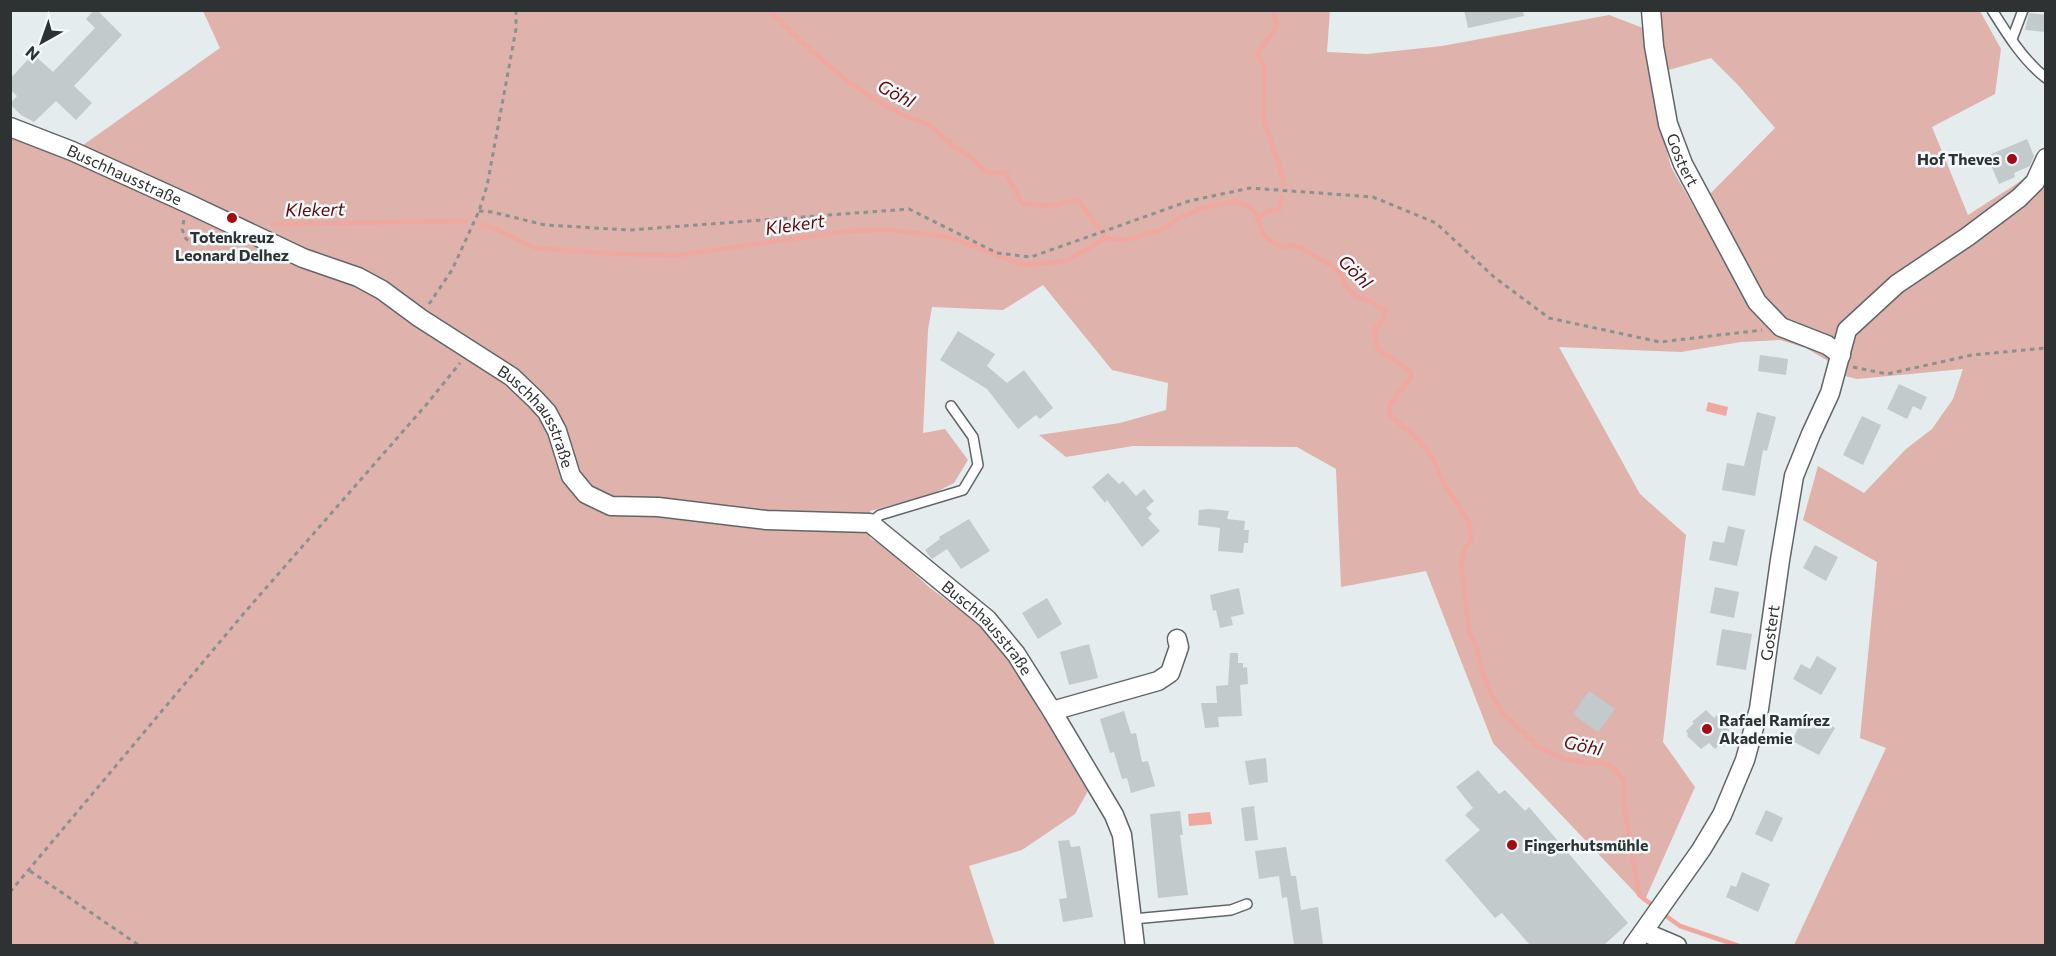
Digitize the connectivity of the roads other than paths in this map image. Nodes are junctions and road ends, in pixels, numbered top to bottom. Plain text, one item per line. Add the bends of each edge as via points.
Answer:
1 (1651, 10) edge
2 (1992, 10) edge
3 (2023, 10) edge
4 (2012, 39) junction
5 (2046, 78) edge
6 (10, 127) edge
7 (2046, 158) edge
8 (1841, 355) junction
9 (951, 406) dead end
10 (870, 523) junction
11 (1178, 639) dead end
12 (1052, 711) junction
13 (1247, 904) dead end
14 (1133, 920) junction
15 (1642, 932) edge
16 (1135, 945) edge
17 (1677, 945) edge

1 - 8 street, Gostert via 1668,124 1683,164 1757,302 1781,327 1827,345
2 - 4 lane
3 - 4 lane
4 - 5 lane
6 - 10 street, Buschhausstraße via 382,290 512,377 547,412 557,430 571,476 586,494 611,507 658,507 766,520
7 - 8 street, Gostert via 2035,182 2019,198 1874,303 1848,330
8 - 15 street, Gostert via 1830,393 1794,476 1759,709 1745,760 1722,815
9 - 10 lane via 974,437 978,465 963,490 880,515
10 - 12 street, Buschhausstraße via 987,619 1016,654
11 - 12 street via 1170,673 1158,681
12 - 14 street, Buschhausstraße via 1122,835
13 - 14 lane via 1231,910
14 - 16 street, Buschhausstraße
15 - 17 street

